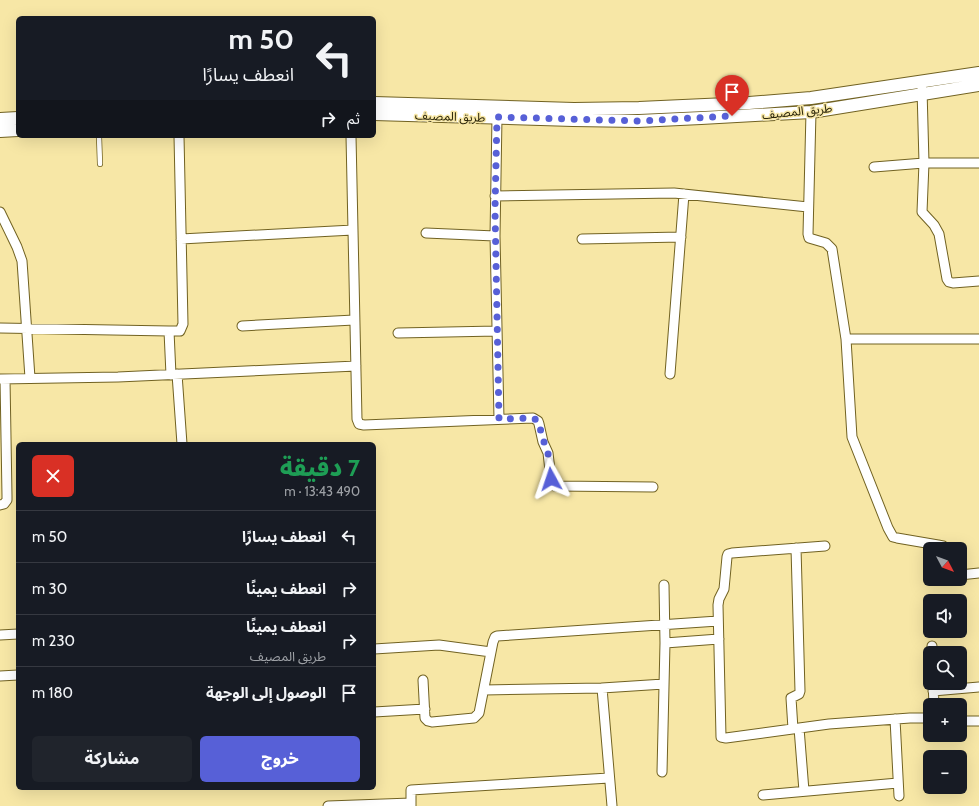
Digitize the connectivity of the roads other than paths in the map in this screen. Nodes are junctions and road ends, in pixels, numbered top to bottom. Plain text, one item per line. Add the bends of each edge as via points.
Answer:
1 (979, 73) edge
2 (979, 84) edge
3 (922, 87) junction
4 (376, 103) edge
5 (811, 112) junction
6 (376, 114) edge
7 (497, 117) junction
8 (16, 118) edge
9 (0, 119) edge
10 (16, 130) edge
11 (0, 131) edge
12 (99, 138) edge
13 (179, 138) edge
14 (351, 138) edge
15 (924, 163) junction
16 (979, 163) edge
17 (100, 164) dead end
18 (874, 167) dead end
19 (684, 194) junction
20 (495, 196) junction
21 (808, 207) junction
22 (0, 212) edge
23 (352, 230) junction
24 (426, 233) dead end
25 (495, 236) junction
26 (681, 237) junction
27 (181, 239) junction
28 (582, 239) dead end
29 (979, 281) edge
30 (354, 320) junction
31 (242, 326) dead end
32 (0, 328) edge
33 (26, 329) junction
34 (169, 331) junction
35 (497, 331) junction
36 (398, 333) dead end
37 (846, 339) junction
38 (979, 339) edge
39 (356, 366) junction
40 (670, 374) dead end
41 (174, 375) junction
42 (30, 378) junction
43 (2, 379) edge
44 (499, 419) junction
45 (182, 442) edge
46 (653, 487) dead end
47 (0, 505) edge
48 (923, 542) edge
49 (825, 546) dead end
50 (796, 548) junction
51 (979, 573) edge
52 (967, 574) edge
53 (664, 585) dead end
54 (718, 621) junction
55 (665, 625) junction
56 (16, 634) edge
57 (0, 636) edge
58 (719, 639) junction
59 (665, 643) junction
60 (376, 649) edge
61 (491, 652) junction
62 (16, 675) edge
63 (0, 676) edge
64 (423, 680) dead end
65 (664, 684) junction
66 (967, 687) edge
67 (979, 687) edge
68 (602, 688) junction
69 (484, 690) junction
70 (425, 709) junction
71 (376, 712) edge
72 (923, 718) edge
73 (895, 719) junction
74 (967, 721) edge
75 (979, 721) edge
76 (796, 729) junction
77 (662, 772) dead end
78 (610, 778) junction
79 (898, 783) junction
80 (804, 792) junction
81 (763, 795) dead end
82 (899, 796) dead end
83 (411, 804) edge
84 (328, 806) edge
85 (612, 806) edge

1 - 3 street, طريق المصيف
2 - 3 street, طريق المصيف
3 - 4 street, طريق المصيف via 811,98 639,108
3 - 5 street, طريق المصيف
3 - 15 street
5 - 7 street, طريق المصيف via 638,121
5 - 21 street
6 - 7 street, طريق المصيف
7 - 20 street
8 - 9 street
10 - 11 street
12 - 17 lane
13 - 27 street
14 - 23 street
15 - 16 street
15 - 18 street
15 - 29 street via 922,212 940,234 947,279 953,283
19 - 20 street
19 - 21 street
19 - 26 street
20 - 25 street
21 - 37 street via 809,238 826,243 832,249
22 - 33 street via 22,261
23 - 27 street
23 - 30 street
24 - 25 street
25 - 35 street
26 - 28 street
26 - 40 street
27 - 34 street via 183,324 180,331
30 - 31 street
30 - 39 street
32 - 33 street
33 - 34 street
33 - 42 street
34 - 41 street
35 - 36 street
35 - 44 street
37 - 38 street
37 - 48 street via 852,437 893,537
39 - 41 street
39 - 44 street via 357,419 362,425
41 - 42 street
41 - 45 street
42 - 43 street
43 - 47 street via 8,496 4,504
44 - 46 street via 533,418 538,421 548,453 551,479 555,486
49 - 50 street
50 - 54 street via 728,554 724,589 719,599
50 - 76 street via 800,690 799,694 791,698
51 - 52 street
53 - 55 street
54 - 55 street
54 - 58 street
55 - 59 street
55 - 61 street via 497,636
56 - 57 street
58 - 59 street
58 - 76 street via 721,737
59 - 65 street
60 - 61 street via 439,645
61 - 69 street
62 - 63 street
64 - 70 street
65 - 68 street
65 - 77 street
66 - 67 street
68 - 69 street
68 - 78 street
69 - 70 street via 476,717 430,722 425,718
70 - 71 street
72 - 73 street
73 - 76 street
73 - 79 street
74 - 75 street
76 - 80 street
78 - 83 street via 411,790
78 - 85 street
79 - 80 street
79 - 82 street
80 - 81 street
83 - 84 street

